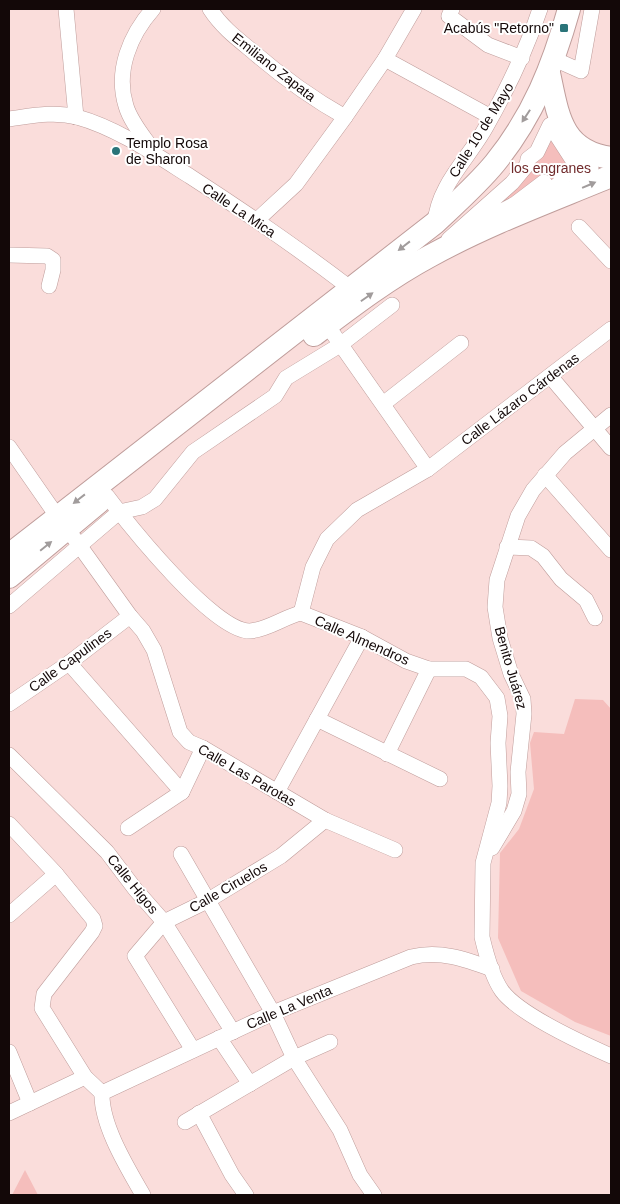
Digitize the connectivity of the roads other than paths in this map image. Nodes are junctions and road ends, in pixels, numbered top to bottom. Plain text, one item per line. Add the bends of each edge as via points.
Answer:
1 (66, 9) edge
2 (153, 9) edge
3 (210, 9) edge
4 (414, 9) edge
5 (452, 9) edge
6 (540, 9) edge
7 (569, 9) edge
8 (592, 9) edge
9 (522, 58) junction
10 (385, 59) junction
11 (552, 66) junction
12 (76, 117) junction
13 (346, 118) junction
14 (492, 118) junction
15 (9, 119) edge
16 (550, 125) joint
17 (158, 156) junction
18 (611, 158) edge
19 (611, 176) edge
20 (257, 220) junction
21 (435, 223) junction
22 (579, 227) dead end
23 (9, 255) edge
24 (611, 261) edge
25 (49, 286) dead end
26 (350, 288) junction
27 (392, 305) dead end
28 (327, 325) junction
29 (611, 328) edge
30 (461, 343) dead end
31 (340, 345) junction
32 (550, 376) junction
33 (383, 404) junction
34 (611, 414) edge
35 (593, 428) junction
36 (9, 447) edge
37 (611, 448) edge
38 (428, 469) junction
39 (545, 475) junction
40 (113, 504) junction
41 (68, 530) junction
42 (507, 547) junction
43 (611, 550) edge
44 (9, 555) edge
45 (9, 577) edge
46 (9, 606) edge
47 (300, 613) junction
48 (130, 616) junction
49 (596, 618) dead end
50 (362, 637) junction
51 (69, 663) junction
52 (429, 669) junction
53 (9, 704) edge
54 (317, 719) junction
55 (203, 748) junction
56 (387, 754) junction
57 (9, 755) edge
58 (440, 779) dead end
59 (182, 792) junction
60 (277, 792) junction
61 (325, 820) junction
62 (9, 825) edge
63 (128, 828) dead end
64 (395, 850) dead end
65 (181, 854) dead end
66 (483, 863) junction
67 (56, 874) junction
68 (207, 901) junction
69 (9, 915) edge
70 (164, 922) junction
71 (492, 969) junction
72 (273, 1012) junction
73 (233, 1032) junction
74 (219, 1038) junction
75 (330, 1042) dead end
76 (193, 1050) junction
77 (9, 1052) edge
78 (611, 1056) edge
79 (294, 1058) junction
80 (85, 1077) junction
81 (250, 1084) junction
82 (102, 1098) junction
83 (30, 1103) junction
84 (9, 1113) edge
85 (199, 1113) junction
86 (185, 1122) dead end
87 (143, 1195) edge
88 (246, 1195) edge
89 (374, 1195) edge

1 - 12 street
2 - 17 street via 134,32 122,80 126,106
3 - 13 street, Emiliano Zapata via 220,23 279,74 306,95
4 - 10 street
5 - 9 street via 449,16 488,45
6 - 9 street, Calle 10 de Mayo
7 - 11 highway
8 - 11 street via 581,71
9 - 14 street, Calle 10 de Mayo
10 - 13 street
10 - 14 street
11 - 18 highway via 564,131 588,152
11 -> 21 highway via 532,107 495,163
12 - 15 street, Calle La Mica via 49,113
12 - 17 street, Calle La Mica via 101,126
13 - 20 street via 296,184
14 - 21 street, Calle 10 de Mayo via 450,180 436,210
16 - 16 street via 537,152 528,159 512,183 449,239 515,204 544,182 547,187 554,188 562,181 561,176 591,168 572,159
17 - 20 street, Calle La Mica
28 -> 19 highway via 433,255 510,218
20 - 26 street, Calle La Mica
21 -> 26 highway
22 - 24 street
23 - 25 street via 48,256 53,260
26 -> 41 highway
27 - 31 street
28 - 31 street
28 - 40 highway via 177,438
29 - 32 street, Calle Lázaro Cárdenas
30 - 33 street
31 - 33 street
31 - 40 street via 286,378 275,396 193,452 155,499 142,507
32 - 35 street
32 - 38 street, Calle Lázaro Cárdenas
33 - 38 street
34 - 35 street, Benito Juárez
35 - 37 street
35 - 39 street, Benito Juárez
36 - 41 street, Calle Las Parotas
38 - 47 street, Calle Lázaro Cárdenas via 357,510 326,539 313,567
39 - 42 street, Benito Juárez via 518,516
39 - 43 street
40 - 41 highway
40 - 47 street, Calle Almendros via 188,592 234,627 249,631
41 - 44 highway
45 -> 41 highway
41 - 46 street
41 - 48 street, Calle Las Parotas
42 - 49 street via 531,548 543,556 561,578 586,600
42 - 66 street, Benito Juárez via 495,607 500,638 522,699 524,714 519,794 514,811
47 - 50 street, Calle Almendros
48 - 51 street, Calle Capulines
48 - 55 street, Calle Las Parotas via 154,650 180,732 189,742
50 - 52 street, Calle Almendros via 406,661
50 - 54 street
51 - 53 street, Calle Capulines
51 - 59 street
52 - 56 street
52 - 66 street, Calle Almendros via 466,669 481,677 497,698 500,786
54 - 56 street
54 - 60 street
55 - 59 street
55 - 60 street, Calle Las Parotas
56 - 58 street
57 - 70 street, Calle Higos via 107,852
59 - 63 street
60 - 61 street, Calle Las Parotas
61 - 64 street, Calle Las Parotas
61 - 68 street, Calle Ciruelos via 281,856
62 - 67 street
65 - 68 street
66 - 71 street, Calle Almendros via 482,937
67 - 69 street
67 - 80 street via 93,919 95,926 44,994 42,1008
68 - 70 street, Calle Ciruelos
68 - 72 street
70 - 73 street, Calle Higos
70 - 76 street, Calle Ciruelos via 135,956
71 - 72 street, Calle La Venta via 443,954 428,953 386,965
71 - 78 street, Calle Almendros via 502,990 516,1006
72 - 73 street, Calle La Venta
72 - 79 street
73 - 74 street, Calle La Venta
74 - 76 street, Calle La Venta
74 - 81 street
75 - 79 street
76 - 82 street, Calle La Venta
77 - 83 street
79 - 81 street
79 - 89 street via 340,1130 360,1175
80 - 82 street
80 - 83 street
81 - 85 street
82 - 87 street via 124,1161
83 - 84 street
85 - 86 street
85 - 88 street

